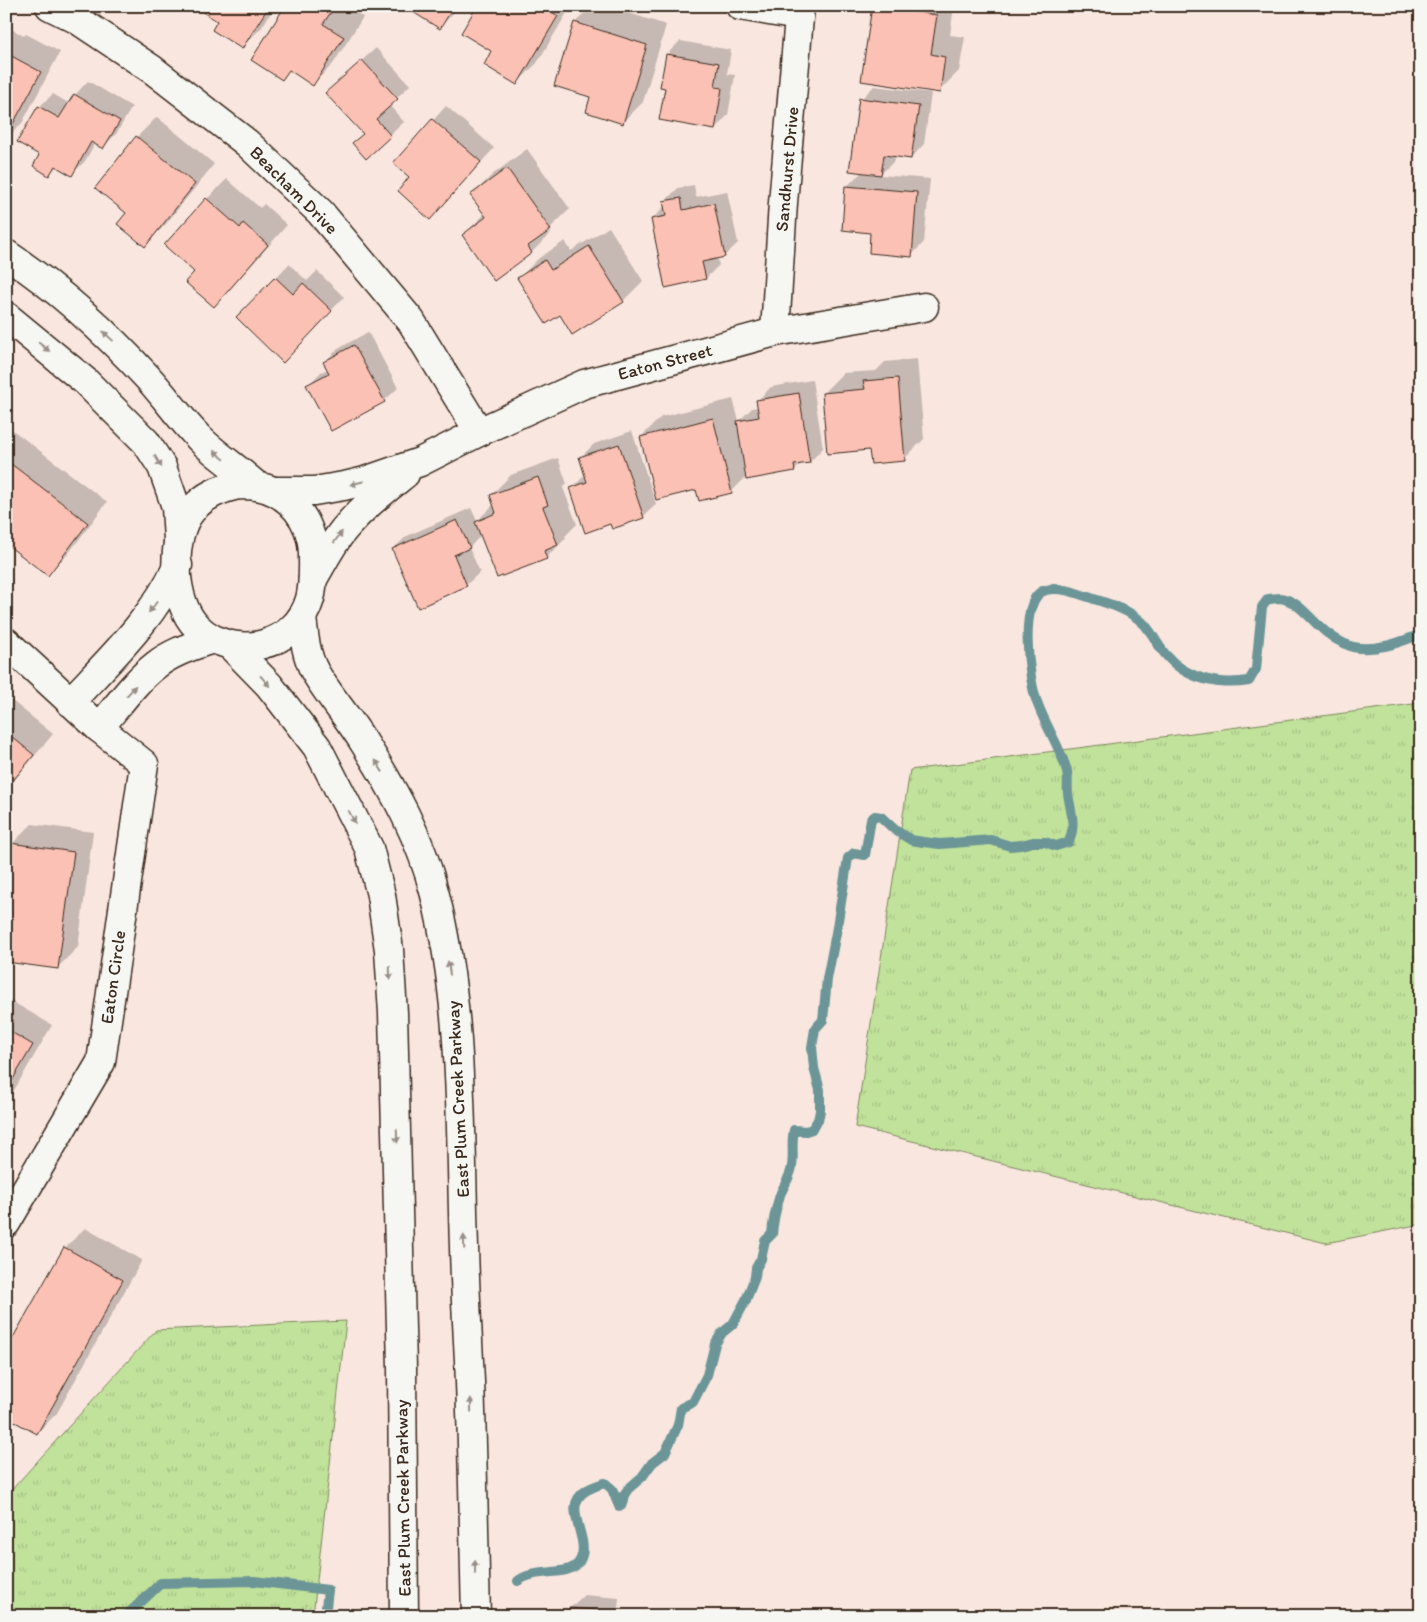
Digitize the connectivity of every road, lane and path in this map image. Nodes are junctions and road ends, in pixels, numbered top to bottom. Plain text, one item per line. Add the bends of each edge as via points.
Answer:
1 (50, 6) edge
2 (740, 6) edge
3 (800, 11) edge
4 (6, 254) edge
5 (924, 308) dead end
6 (6, 316) edge
7 (775, 332) junction
8 (479, 432) junction
9 (420, 462) junction
10 (265, 488) junction
11 (178, 555) junction
12 (313, 579) junction
13 (302, 617) junction
14 (6, 642) edge
15 (222, 642) junction
16 (70, 702) junction
17 (99, 728) junction
18 (6, 1223) edge
19 (404, 1616) edge
20 (476, 1616) edge

1 - 8 main road, Beacham Drive via 78,20 153,70 247,143 320,212 411,321
2 - 3 main road
3 - 7 main road, Sandhurst Drive
10 -> 4 main road via 202,440 113,340 28,268
5 - 7 main road, Eaton Street
6 -> 11 main road via 85,381 146,442 162,467 176,508
7 - 8 main road, Eaton Street via 584,384
8 - 9 main road, Eaton Street
9 -> 10 main road, Eaton Street via 344,486 314,491
12 -> 9 main road, Eaton Street via 346,527 374,499
10 - 11 main road via 238,485 220,489 205,498 191,511 182,527
10 - 12 main road via 290,501 302,515 313,549
11 - 15 main road via 179,590 185,610 196,626
11 -> 16 main road via 162,596 133,634
12 - 13 main road via 310,599
13 - 15 main road via 271,643 251,647
20 -> 13 main road, East Plum Creek Parkway via 460,1111 455,1006 446,943 435,893 416,836 386,776 316,673 304,637
14 - 16 main road, Eaton Circle
17 -> 15 main road via 156,665 180,651
15 -> 19 main road, East Plum Creek Parkway via 268,684 317,747 369,848 381,895 389,950 394,1032
16 - 17 main road, Eaton Circle
17 - 18 main road, Eaton Circle via 144,764 101,1062

